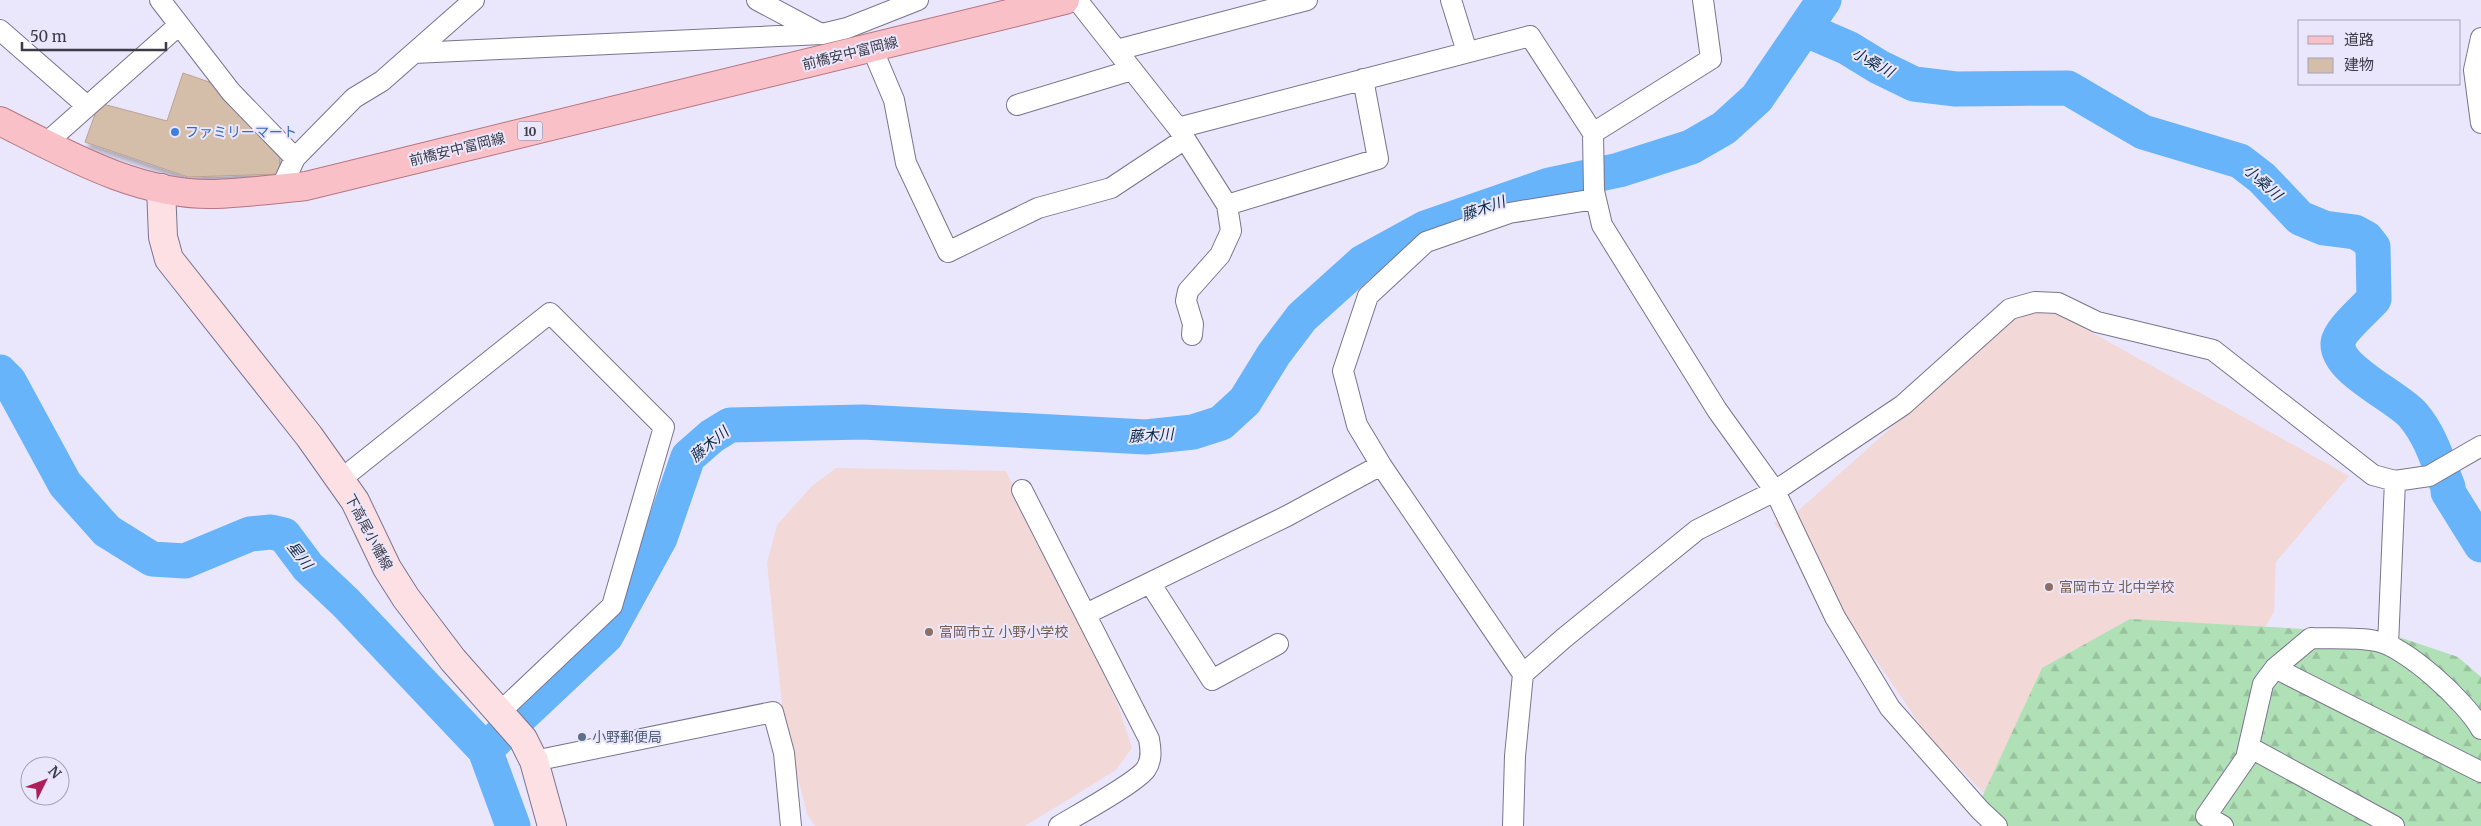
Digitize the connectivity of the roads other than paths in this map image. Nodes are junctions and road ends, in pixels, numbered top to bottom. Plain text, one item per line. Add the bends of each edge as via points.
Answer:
1 (160, 0) edge
2 (474, 0) edge
3 (757, 0) edge
4 (918, 0) edge
5 (1064, 0) edge
6 (1077, 0) edge
7 (1307, 0) edge
8 (1451, 0) edge
9 (1702, 0) edge
10 (179, 24) junction
11 (0, 30) edge
12 (2481, 38) edge
13 (825, 47) junction
14 (872, 48) junction
15 (1117, 50) junction
16 (1467, 52) junction
17 (414, 53) junction
18 (1132, 70) junction
19 (1363, 80) junction
20 (1017, 105) dead end
21 (87, 106) junction
22 (0, 121) edge
23 (2481, 124) edge
24 (1594, 133) junction
25 (1181, 134) junction
26 (46, 144) junction
27 (296, 158) junction
28 (160, 188) junction
29 (281, 188) junction
30 (1594, 195) junction
31 (1227, 204) junction
32 (1192, 334) dead end
33 (2481, 446) edge
34 (1381, 465) junction
35 (340, 480) junction
36 (2395, 481) junction
37 (1022, 490) dead end
38 (1775, 492) junction
39 (1150, 583) junction
40 (1086, 614) junction
41 (1278, 644) dead end
42 (2388, 645) junction
43 (2275, 668) junction
44 (1523, 674) junction
45 (503, 715) junction
46 (2481, 729) edge
47 (2249, 747) junction
48 (528, 750) junction
49 (2481, 772) edge
50 (552, 826) edge
51 (791, 826) edge
52 (1059, 826) edge
53 (1513, 826) edge
54 (1997, 826) edge
55 (2223, 826) edge
56 (2394, 826) edge

1 - 10 street
2 - 17 street
3 - 13 street
4 - 13 street via 847,28
5 - 14 main road, 前橋安中富岡線 / 10
6 - 15 street
7 - 15 street
8 - 16 street
9 - 24 street via 1711,59
10 - 21 street
10 - 27 street via 231,92
11 - 21 street
12 - 23 street via 2474,70
13 - 14 main road, 前橋安中富岡線 / 10
13 - 17 street
13 - 29 main road, 前橋安中富岡線 / 10 via 316,183
14 - 25 street via 894,100 906,163 948,252 1038,208 1111,188
15 - 18 street
16 - 19 street
16 - 24 street via 1530,36
17 - 27 street via 382,81 354,98
18 - 20 street
18 - 25 street
19 - 25 street
19 - 31 street via 1378,158
21 - 26 street
22 - 26 main road, 前橋安中富岡線 / 10
24 - 30 street
25 - 31 street
26 - 28 main road, 前橋安中富岡線 / 10 via 88,165
27 - 29 street
28 - 29 main road, 前橋安中富岡線 / 10 via 213,194
28 - 35 main road, 下高尾小幡線 via 163,237 169,259
30 - 34 street via 1509,213 1426,242 1368,296 1342,371 1357,425
30 - 38 street via 1602,225 1717,410
31 - 32 street via 1231,231 1220,256 1188,291 1186,301 1193,324
33 - 36 street via 2428,476
34 - 39 street via 1287,516
34 - 44 street
35 - 45 main road, 下高尾小幡線 via 355,501 387,568 406,598 453,660
35 - 45 street via 550,313 664,428 612,606
36 - 38 street via 2373,475 2213,350 2097,322 2067,306 2047,301 2010,309 1903,405
36 - 42 street
37 - 40 street
38 - 44 street via 1697,530
38 - 54 street via 1835,618 1890,708
39 - 40 street
39 - 41 street via 1212,680
40 - 52 street via 1149,739 1151,756 1138,777
42 - 43 street via 2377,641 2311,638
42 - 46 street via 2422,667 2473,714
43 - 47 street via 2263,684
43 - 49 street
44 - 53 street via 1515,756
45 - 48 main road, 下高尾小幡線
47 - 55 street via 2246,758 2206,816
47 - 56 street
48 - 50 main road, 下高尾小幡線
48 - 51 street via 773,712 784,753

